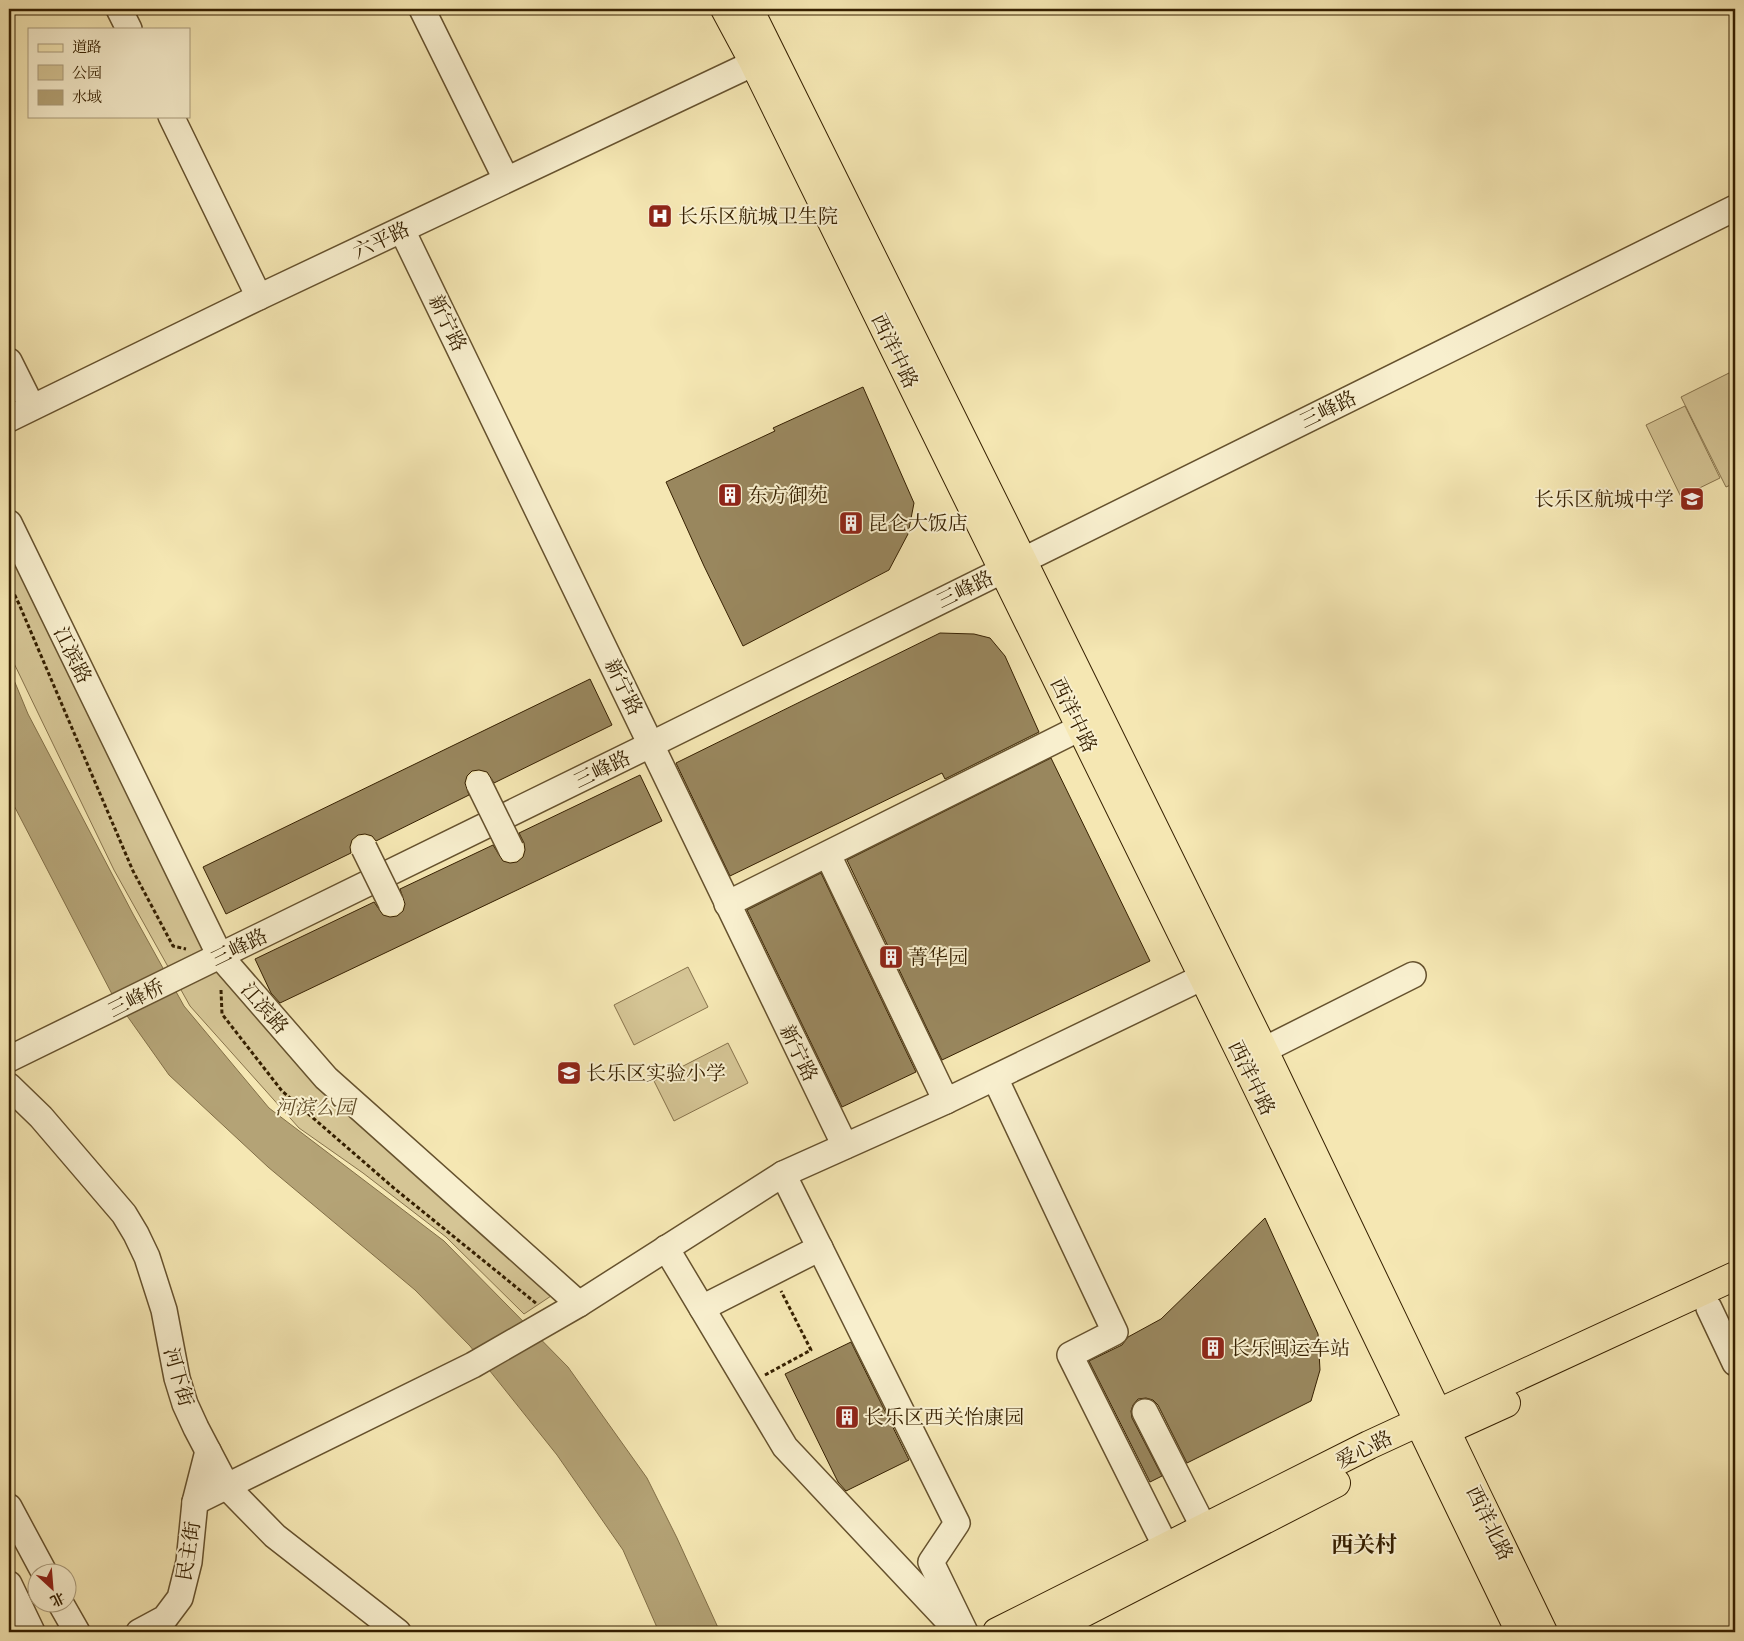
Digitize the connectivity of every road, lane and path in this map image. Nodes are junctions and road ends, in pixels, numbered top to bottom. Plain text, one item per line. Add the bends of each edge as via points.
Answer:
1 (119, 9) edge
2 (422, 9) edge
3 (725, 9) edge
4 (749, 9) edge
5 (128, 28) edge
6 (754, 63) junction
7 (172, 118) edge
8 (506, 180) junction
9 (1735, 208) edge
10 (402, 230) junction
11 (259, 297) junction
12 (9, 361) edge
13 (32, 407) junction
14 (9, 419) edge
15 (9, 523) edge
16 (1012, 565) junction
17 (9, 583) edge
18 (1080, 728) junction
19 (652, 744) junction
20 (479, 784) dead end
21 (364, 848) dead end
22 (511, 849) dead end
23 (828, 855) junction
24 (391, 903) dead end
25 (728, 904) junction
26 (220, 956) junction
27 (195, 968) joint
28 (1413, 975) dead end
29 (1203, 977) junction
30 (1253, 1055) junction
31 (9, 1060) edge
32 (995, 1078) junction
33 (9, 1086) edge
34 (946, 1101) junction
35 (845, 1146) junction
36 (783, 1174) junction
37 (666, 1248) junction
38 (820, 1248) junction
39 (772, 1272) junction
40 (1735, 1276) edge
41 (1735, 1296) edge
42 (579, 1304) junction
43 (702, 1308) junction
44 (1709, 1308) junction
45 (543, 1315) junction
46 (1735, 1364) edge
47 (748, 1385) junction
48 (1145, 1412) dead end
49 (1432, 1427) junction
50 (208, 1452) junction
51 (227, 1487) junction
52 (195, 1502) junction
53 (9, 1507) edge
54 (1204, 1528) junction
55 (1166, 1547) junction
56 (40, 1564) edge
57 (9, 1584) edge
58 (67, 1614) edge
59 (32, 1632) edge
60 (77, 1632) edge
61 (138, 1632) edge
62 (398, 1632) edge
63 (959, 1632) edge
64 (965, 1632) edge
65 (997, 1632) edge
66 (1046, 1632) edge
67 (1520, 1632) edge
68 (1543, 1632) edge

1 - 5 street
2 - 8 street
3 - 6 main road, 西洋中路
4 - 16 main road, 西洋中路
6 - 8 street, 六平路
6 - 16 main road, 西洋中路
7 - 11 street
8 - 10 street, 六平路
9 - 16 street, 三峰路
10 - 11 street, 六平路
10 - 19 street, 新宁路
11 - 13 street, 六平路
12 - 13 street
13 - 14 street, 六平路
15 - 26 street, 江滨路
16 - 18 main road, 西洋中路
16 - 19 street, 三峰路
16 - 30 main road, 西洋中路
17 - 26 path via 133,871 173,946
18 - 23 street
18 - 29 main road, 西洋中路
19 - 25 street, 新宁路
19 - 26 street, 三峰路
20 - 22 street, bridge
21 - 24 street, bridge
23 - 25 street
23 - 34 street
25 - 35 street, 新宁路
26 - 27 street, 三峰路
26 - 42 street, 江滨路 via 326,1078
26 - 45 path via 222,1014 282,1091 410,1202 537,1304
27 - 31 street, 三峰桥
28 - 30 street
29 - 30 main road, 西洋中路
29 - 32 street
30 - 49 main road, 西洋中路
32 - 34 street
32 - 55 street via 1115,1332 1070,1355
33 - 50 street, 河下街 via 41,1117 124,1214 136,1234 164,1310 185,1404
34 - 35 street
35 - 36 street
36 - 37 street
36 - 38 street
37 - 42 street
37 - 43 street
38 - 39 street
38 - 64 street via 957,1524 931,1562
39 - 43 street
39 - 47 path via 811,1350
40 - 49 main road, 爱心路
41 - 44 main road, 爱心路
42 - 45 street
43 - 47 street
44 - 46 street
44 - 49 main road, 爱心路
45 - 51 street via 472,1365
47 - 63 street via 785,1447
48 - 54 street
49 - 54 main road, 爱心路
49 - 66 main road, 爱心路 via 1374,1464
49 - 67 main road, 西洋北路
49 - 68 main road, 西洋北路
50 - 51 street, 河下街
50 - 52 street, 民主街
51 - 52 street
51 - 62 street, 河下街 via 275,1536
52 - 61 street, 民主街 via 189,1562 180,1598 165,1618
53 - 56 street
54 - 55 main road, 爱心路
55 - 65 main road, 爱心路
57 - 59 street
58 - 60 street

